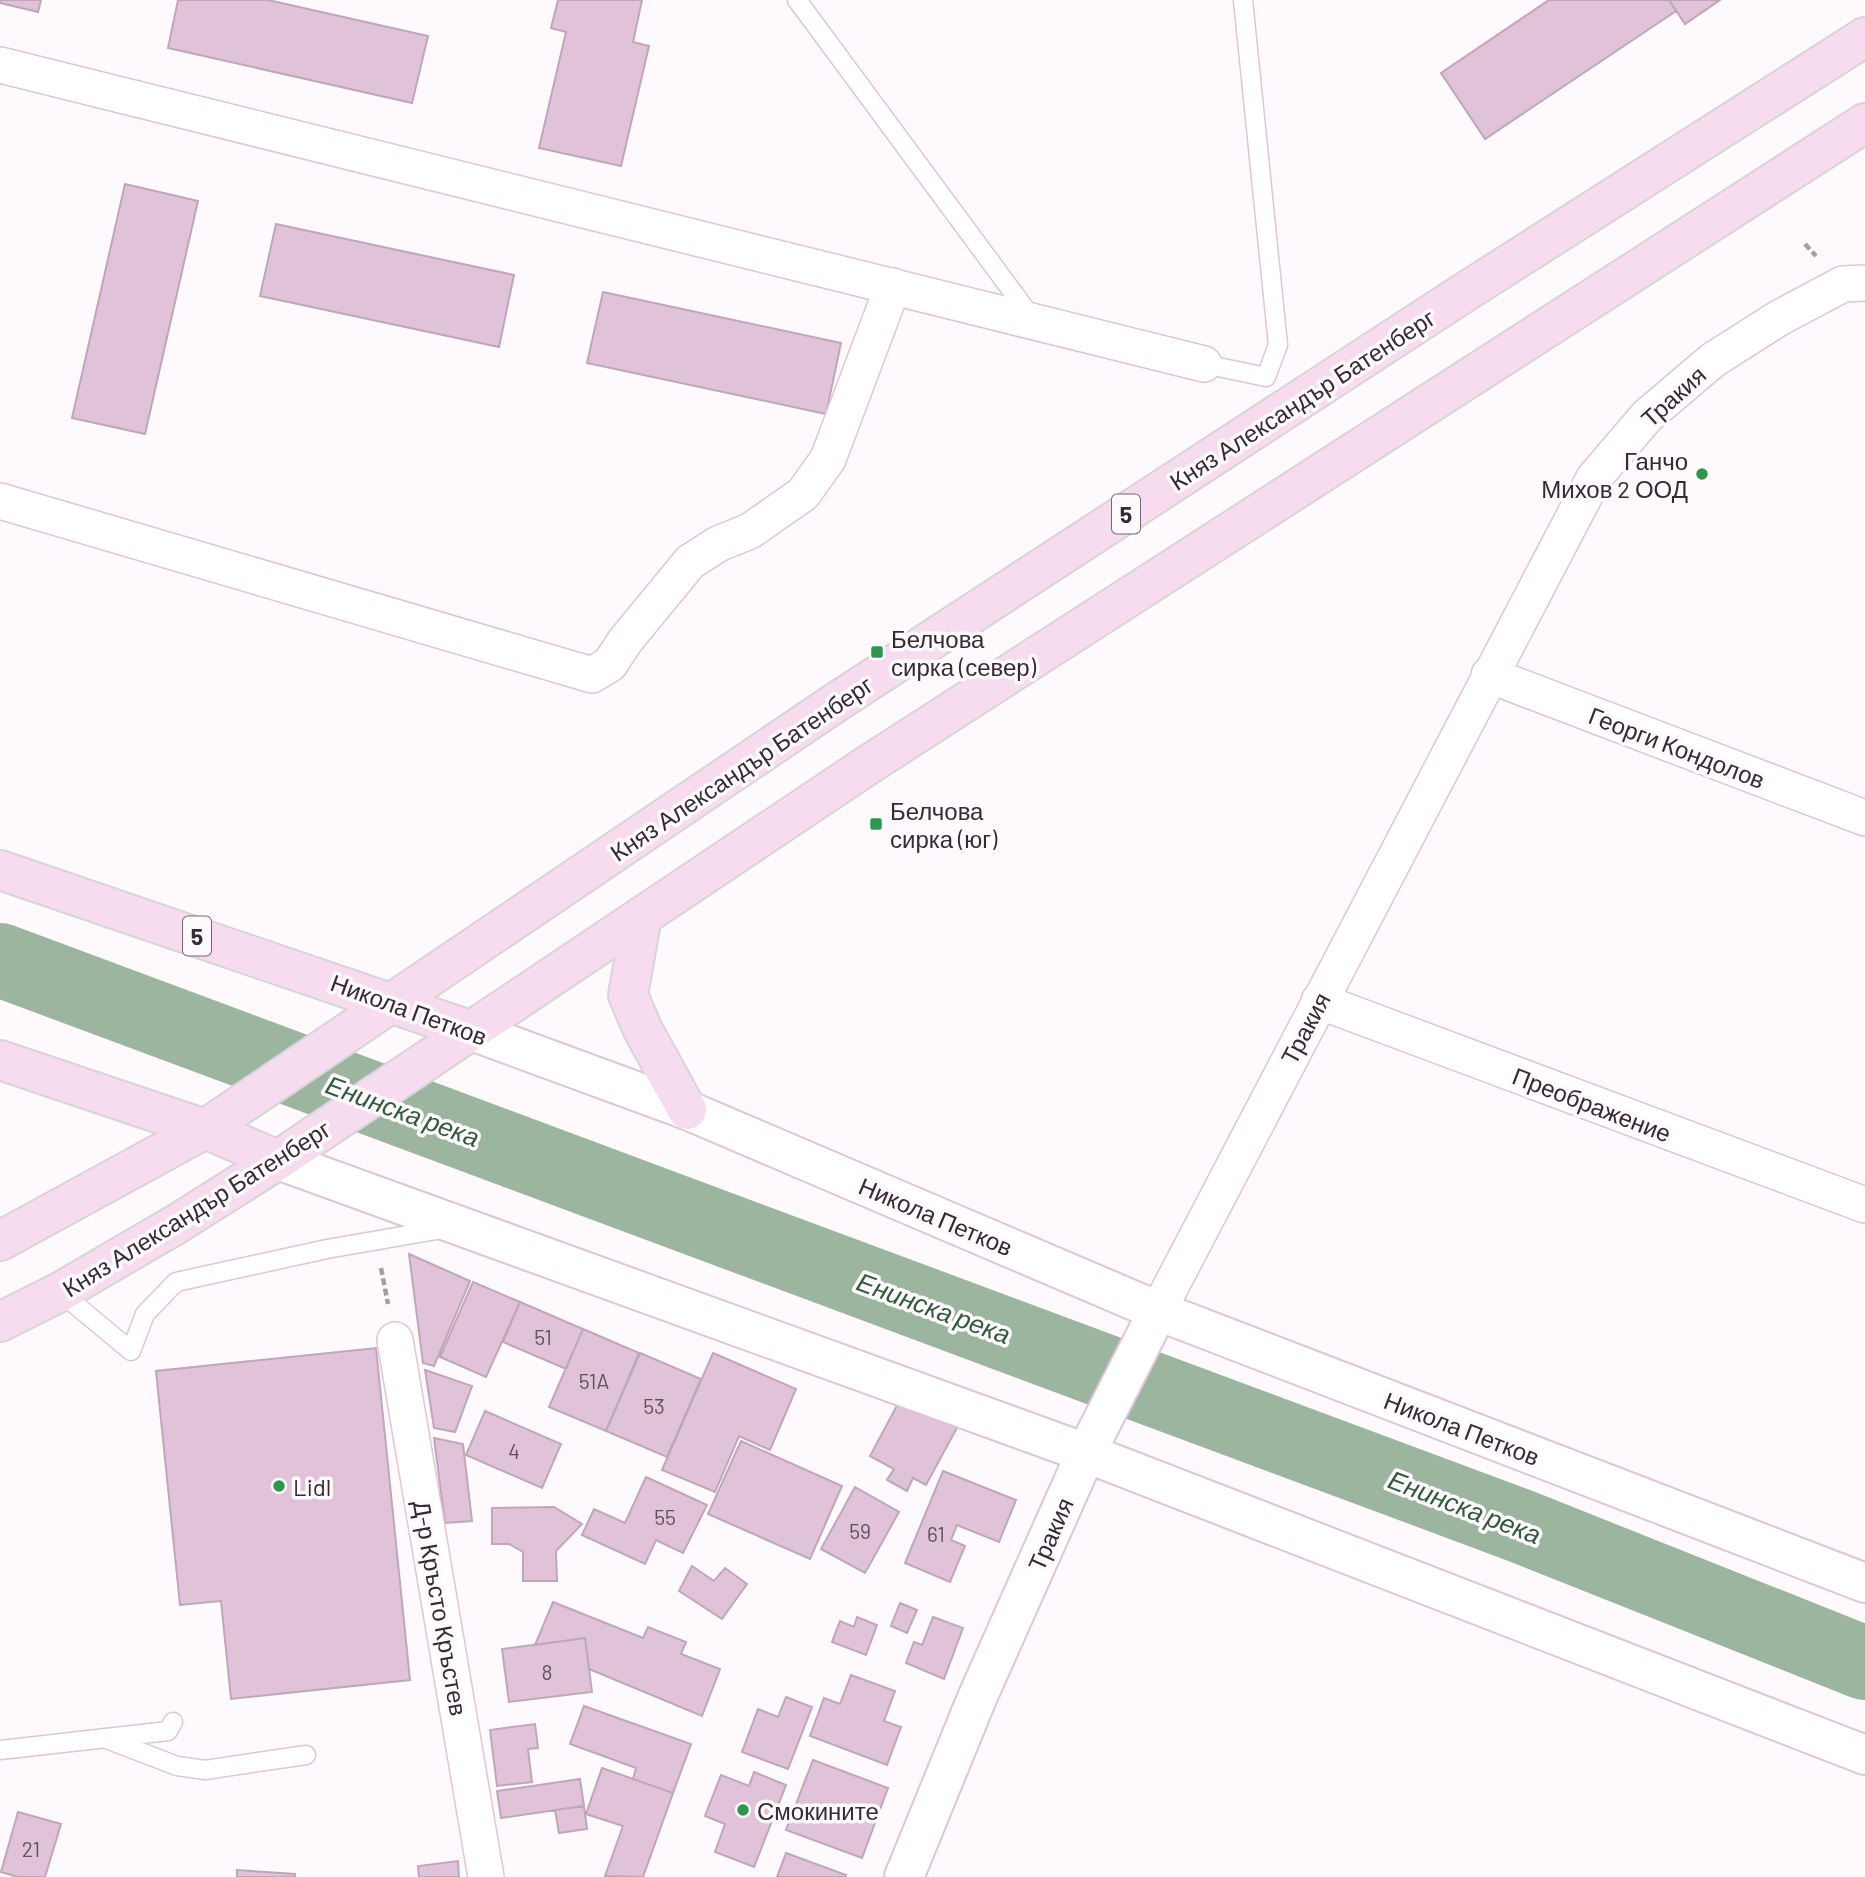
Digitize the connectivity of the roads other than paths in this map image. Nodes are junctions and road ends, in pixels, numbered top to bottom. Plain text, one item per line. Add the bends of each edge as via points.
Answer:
1 (797, 0) edge
2 (1243, 0) edge
3 (1865, 37) edge
4 (0, 65) edge
5 (1865, 123) edge
6 (1854, 284) edge
7 (893, 286) junction
8 (1035, 321) junction
9 (1204, 364) joint
10 (0, 501) edge
11 (1489, 675) junction
12 (1865, 818) edge
13 (0, 870) edge
14 (642, 916) junction
15 (1319, 1002) junction
16 (394, 1003) junction
17 (472, 1031) junction
18 (0, 1060) edge
19 (687, 1110) junction
20 (205, 1129) junction
21 (278, 1160) junction
22 (1865, 1205) edge
23 (455, 1227) junction
24 (0, 1241) edge
25 (60, 1292) junction
26 (0, 1322) edge
27 (1150, 1324) junction
28 (395, 1340) dead end
29 (1092, 1440) junction
30 (1865, 1583) edge
31 (173, 1722) dead end
32 (104, 1738) junction
33 (0, 1750) edge
34 (306, 1755) dead end
35 (1865, 1755) edge
36 (486, 1877) edge
37 (904, 1877) edge

1 - 8 lane
2 - 9 lane via 1278,345 1266,377
3 - 16 main road, Княз Александър Батенберг / 5 via 835,704
4 - 7 street
5 - 14 main road, Княз Александър Батенберг via 871,763
6 - 11 street, Тракия via 1779,318 1713,360 1647,416 1594,478
7 - 8 street
7 - 10 street via 828,459 803,494 750,531 690,562 610,664 592,674
8 - 9 street
11 - 12 street, Георги Кондолов
11 - 15 street, Тракия
13 - 16 main road, Никола Петков / 5
14 - 17 main road, Княз Александър Батенберг
14 - 19 main road via 628,995
15 - 22 street, Преображение
15 - 27 street, Тракия
16 - 17 main road, Никола Петков
16 - 20 main road, Княз Александър Батенберг
17 - 19 main road, Никола Петков
17 - 21 main road, Княз Александър Батенберг
18 - 20 main road
19 - 27 main road, Никола Петков
20 - 21 main road
20 - 24 main road, Княз Александър Батенберг
21 - 23 main road
21 - 25 main road, Княз Александър Батенберг
23 - 25 lane via 176,1282 145,1314 131,1351
23 - 29 main road
25 - 26 main road, Княз Александър Батенберг
27 - 29 main road, Тракия
27 - 30 main road, Никола Петков
28 - 36 street, Д-р Кръсто Кръстев
29 - 35 main road
29 - 37 main road, Тракия via 977,1698
31 - 32 lane via 168,1731
32 - 33 lane
32 - 34 lane via 177,1766 205,1770

